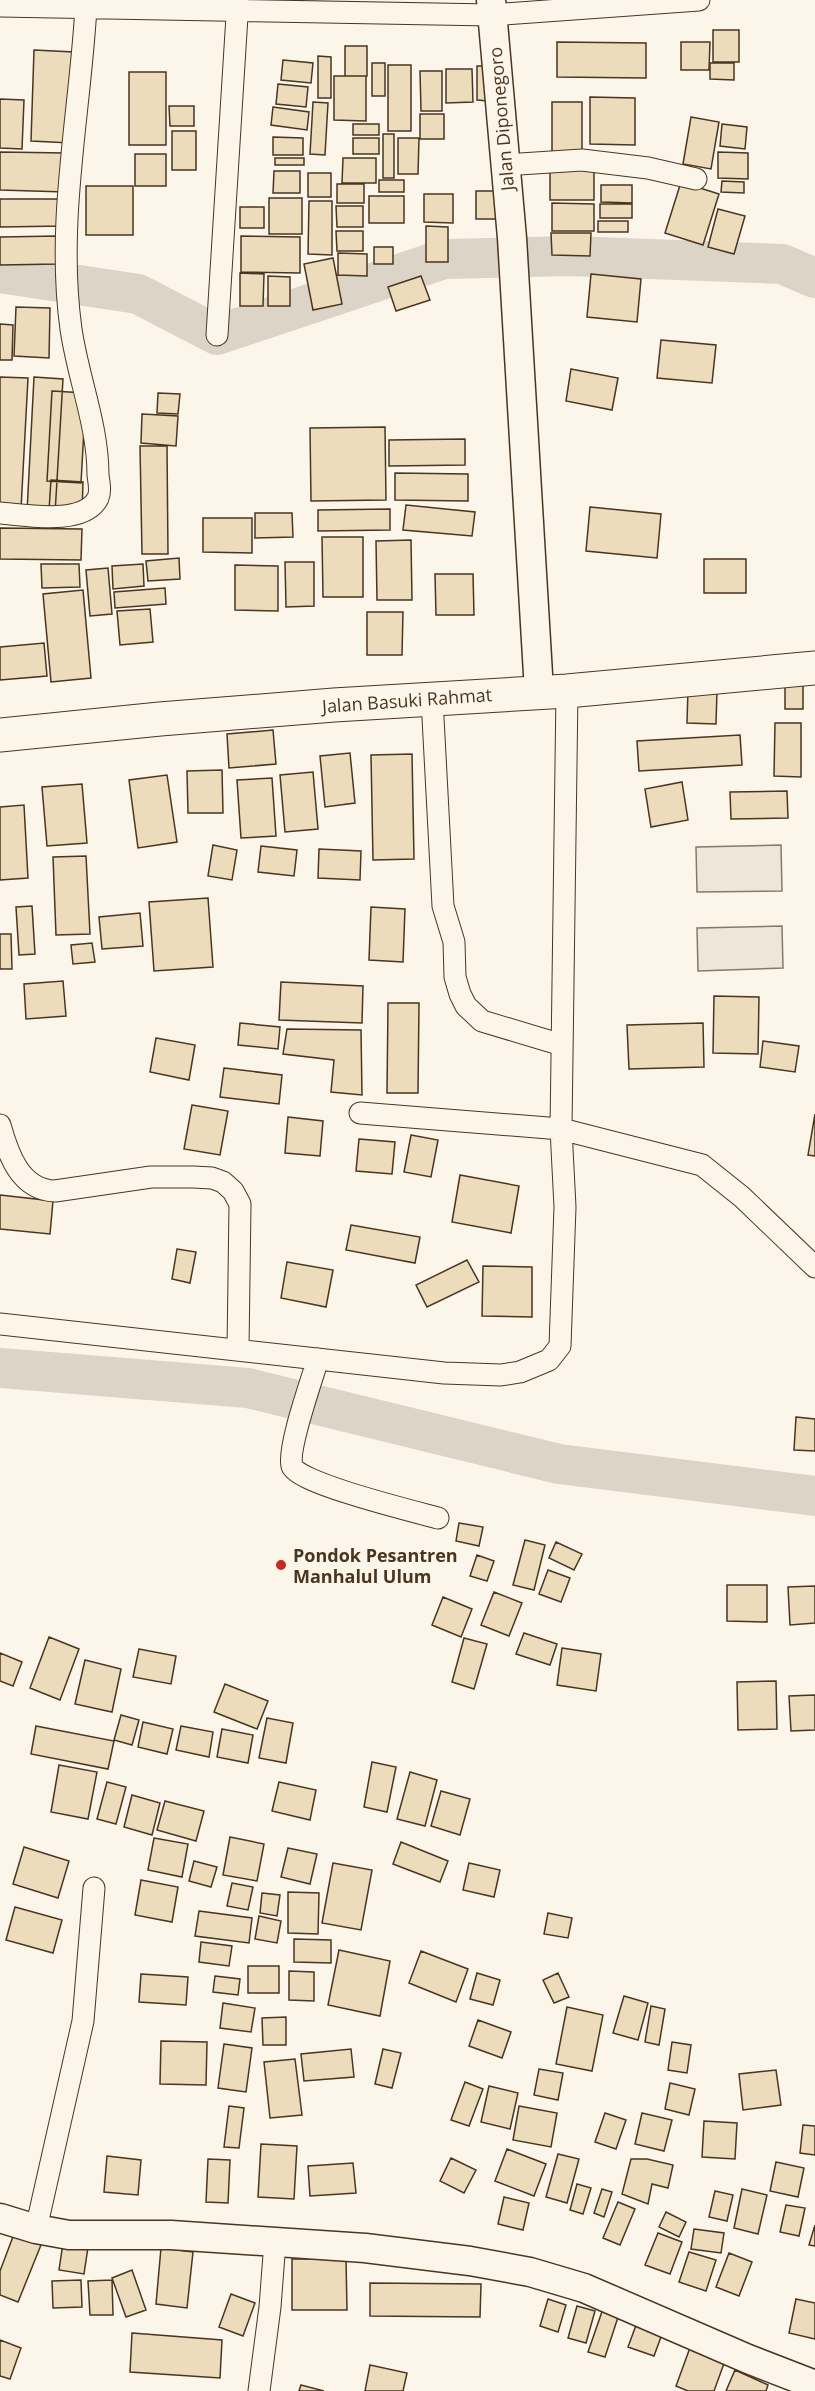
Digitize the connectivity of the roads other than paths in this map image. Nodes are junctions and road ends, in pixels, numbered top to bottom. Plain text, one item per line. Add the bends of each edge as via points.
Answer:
1 (699, 0) edge
2 (56, 3) edge
3 (238, 5) edge
4 (0, 6) edge
5 (86, 7) junction
6 (491, 8) edge
7 (505, 165) junction
8 (696, 179) dead end
9 (217, 335) dead end
10 (0, 513) edge
11 (815, 668) edge
12 (553, 691) junction
13 (432, 699) junction
14 (0, 735) edge
15 (562, 1045) junction
16 (360, 1113) dead end
17 (0, 1125) edge
18 (561, 1129) junction
19 (815, 1267) edge
20 (0, 1324) edge
21 (238, 1350) junction
22 (318, 1359) junction
23 (438, 1518) dead end
24 (94, 1888) dead end
25 (2, 2224) edge
26 (36, 2229) junction
27 (275, 2242) junction
28 (815, 2385) edge
29 (259, 2391) edge

1 - 6 street
2 - 4 street
2 - 5 street
3 - 5 street
3 - 6 street
3 - 9 street
5 - 10 street via 67,207 68,308 99,462 100,492 85,511 70,515
6 - 7 street, Jalan Diponegoro
7 - 8 street via 582,160
7 - 12 street, Jalan Diponegoro
11 - 12 main road, Jalan Basuki Rahmat
12 - 13 main road, Jalan Basuki Rahmat
12 - 15 street
13 - 14 main road, Jalan Basuki Rahmat
13 - 15 street via 443,906 454,942 455,977 460,994 482,1021
15 - 18 street
16 - 18 street
17 - 21 street via 19,1172 40,1190 193,1177 218,1180 233,1191 240,1204
18 - 19 street via 702,1165 742,1197
18 - 22 street via 565,1207 562,1330 560,1346 549,1360 501,1375
20 - 21 street
21 - 22 street
22 - 23 street via 291,1457 294,1470 340,1490
24 - 26 street via 83,2021
25 - 26 street
26 - 27 street via 69,2235 171,2235
27 - 28 street via 365,2248 530,2272 584,2288
27 - 29 street

